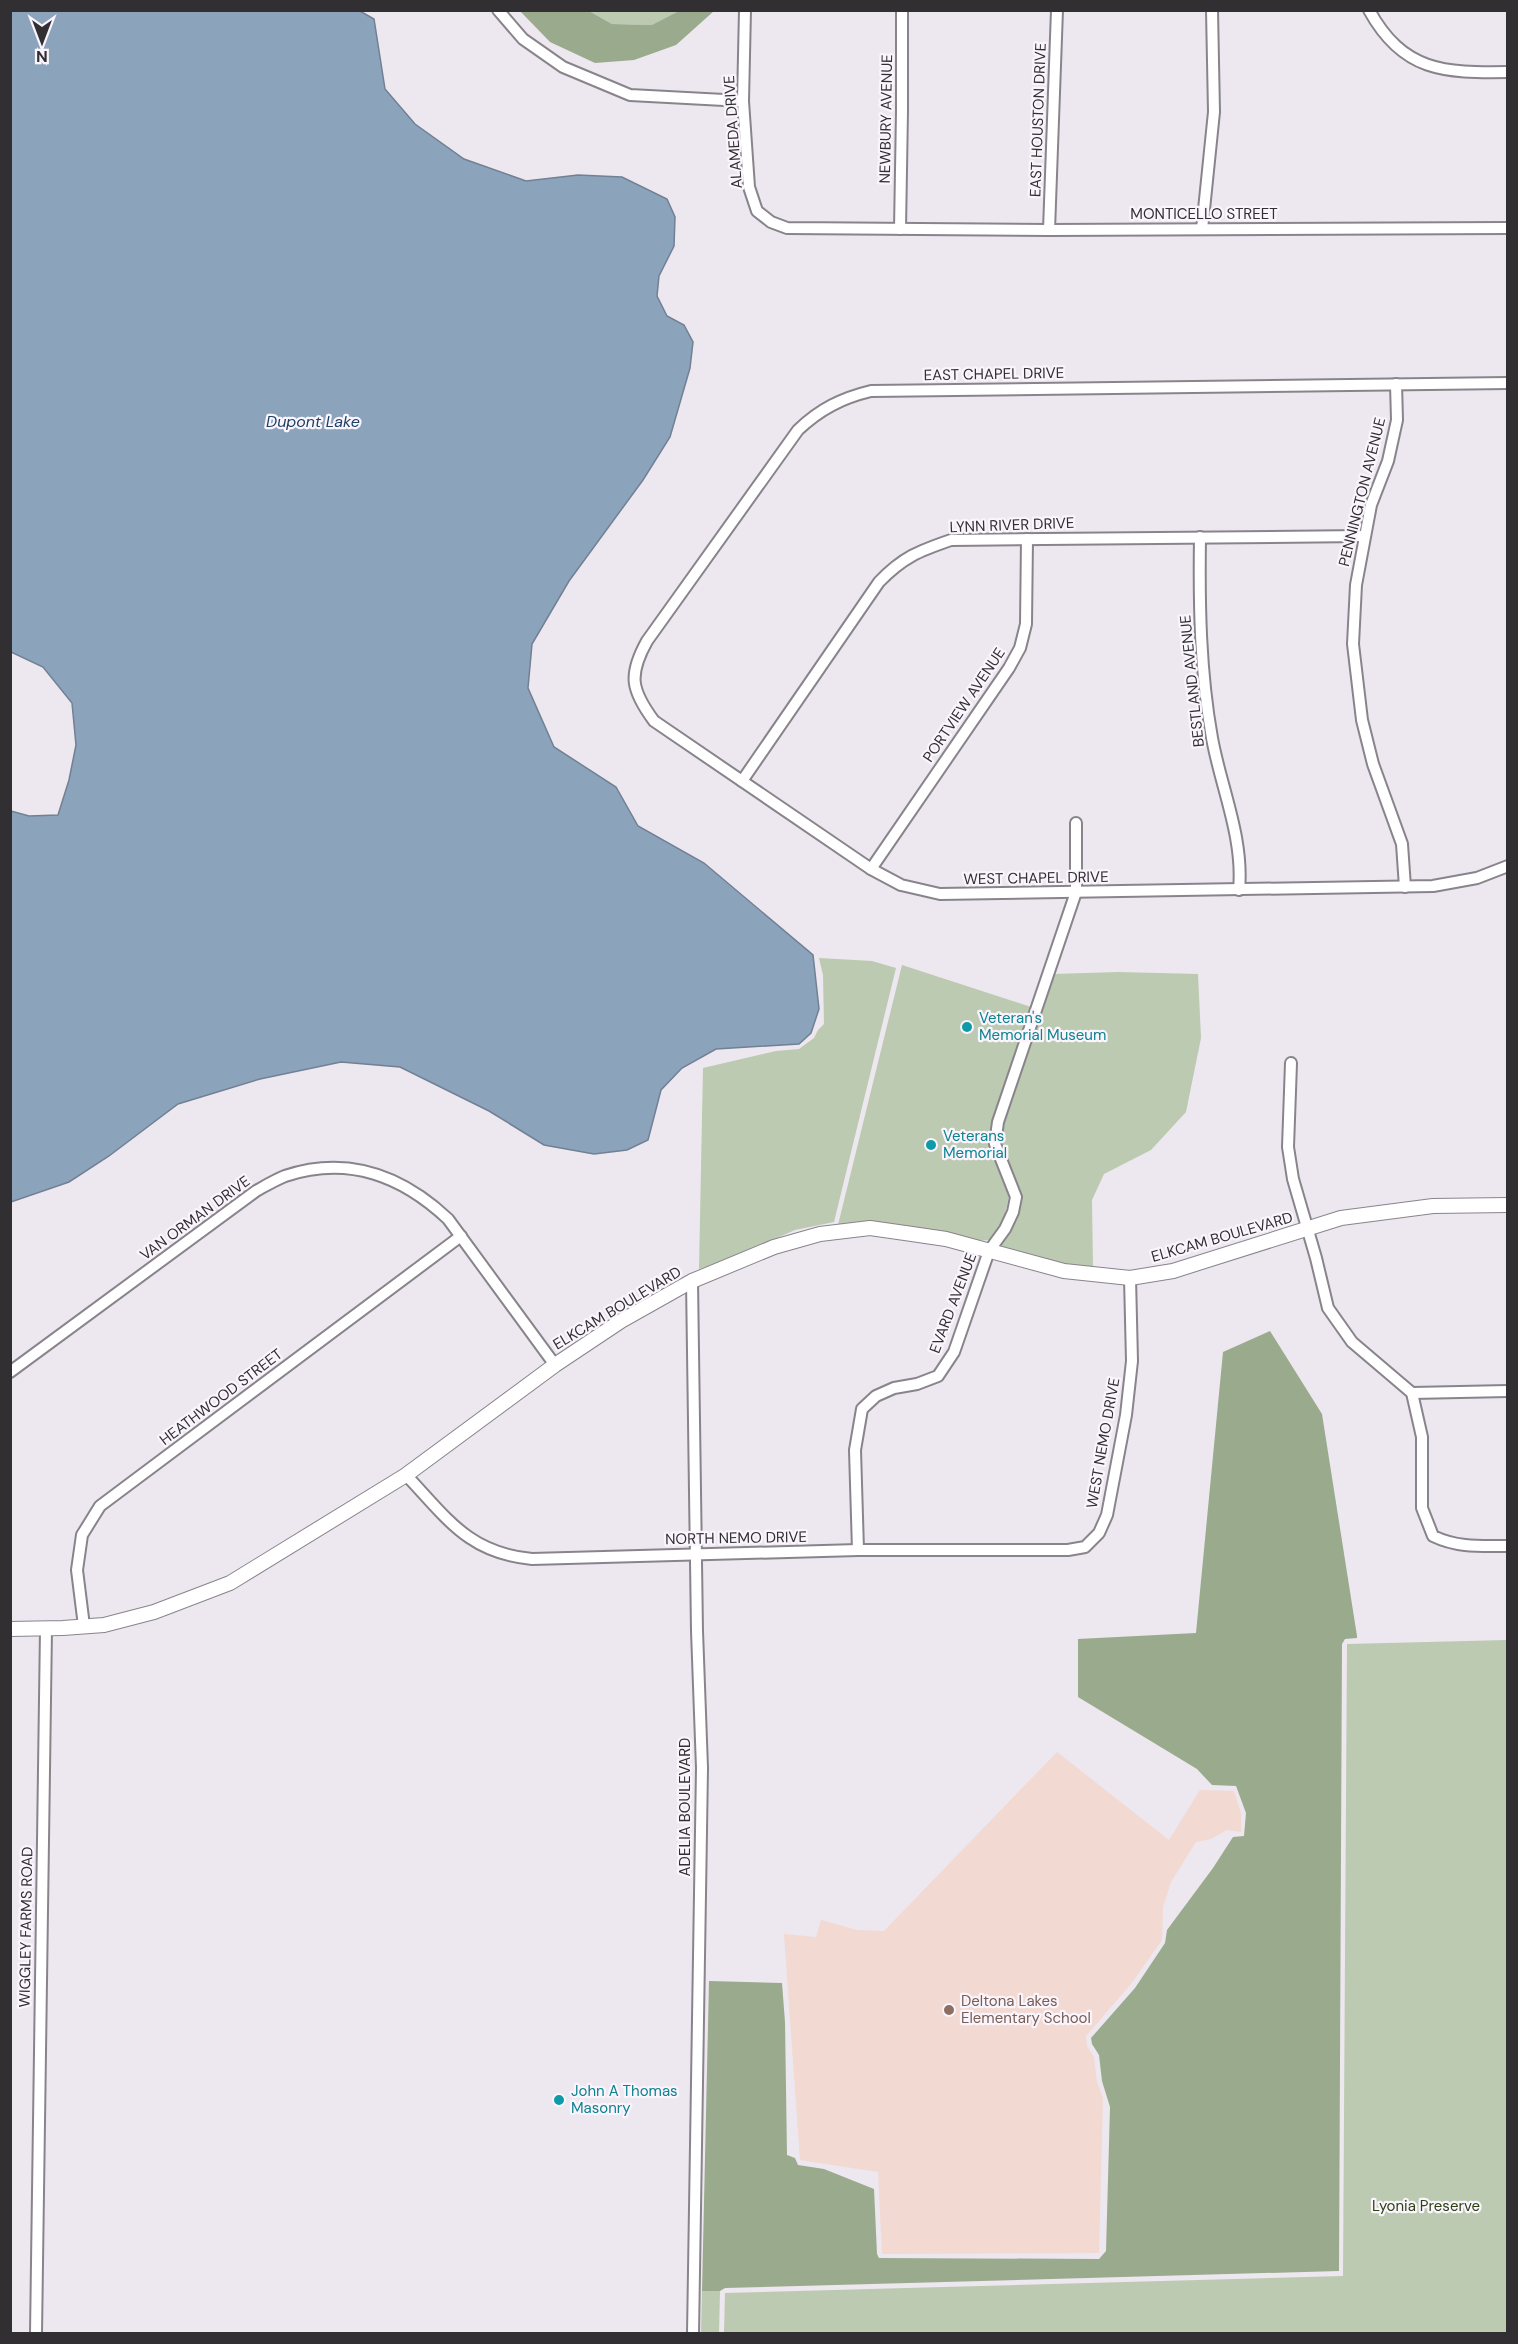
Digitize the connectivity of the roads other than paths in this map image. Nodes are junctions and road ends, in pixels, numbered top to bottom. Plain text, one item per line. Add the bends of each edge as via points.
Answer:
1 (498, 10) edge
2 (745, 10) edge
3 (902, 10) edge
4 (1057, 10) edge
5 (1212, 10) edge
6 (1369, 10) edge
7 (1508, 72) edge
8 (743, 101) junction
9 (1508, 228) edge
10 (900, 229) junction
11 (1202, 229) junction
12 (1048, 230) junction
13 (1508, 383) edge
14 (1396, 384) junction
15 (1364, 536) junction
16 (1200, 537) junction
17 (1027, 538) junction
18 (635, 686) joint
19 (742, 781) junction
20 (1076, 823) dead end
21 (1508, 866) edge
22 (871, 869) junction
23 (1405, 887) junction
24 (1239, 890) junction
25 (1076, 892) junction
26 (1291, 1063) dead end
27 (1508, 1205) edge
28 (1308, 1230) junction
29 (461, 1236) junction
30 (989, 1251) junction
31 (1130, 1278) junction
32 (692, 1281) junction
33 (555, 1365) junction
34 (10, 1372) edge
35 (1508, 1391) edge
36 (1412, 1393) junction
37 (406, 1475) junction
38 (1095, 1538) joint
39 (1508, 1546) edge
40 (858, 1550) junction
41 (696, 1554) junction
42 (84, 1626) junction
43 (10, 1629) edge
44 (46, 1629) junction
45 (36, 2334) edge
46 (693, 2334) edge

1 - 8 street via 523,39 563,68 630,95
2 - 8 street, ALAMEDA DRIVE
3 - 10 street, NEWBURY AVENUE
4 - 12 street, EAST HOUSTON DRIVE
5 - 11 street via 1214,112
6 - 7 street via 1381,33 1427,66 1459,73
8 - 10 street, ALAMEDA DRIVE via 749,187 757,211 764,217 787,228
9 - 11 street, MONTICELLO STREET
10 - 12 street, MONTICELLO STREET
11 - 12 street, MONTICELLO STREET
13 - 14 street, EAST CHAPEL DRIVE
14 - 15 street, PENNINGTON AVENUE via 1393,440
14 - 18 street, EAST CHAPEL DRIVE via 871,390 847,397 813,416 798,430 647,641 638,658
15 - 16 street, LYNN RIVER DRIVE
15 - 23 street, PENNINGTON AVENUE via 1353,644 1362,720 1373,764 1402,844
16 - 17 street, LYNN RIVER DRIVE
16 - 24 street, BESTLAND AVENUE via 1202,664 1212,738 1236,839
17 - 19 street, LYNN RIVER DRIVE via 951,540 918,551 895,566 879,582
17 - 22 street, PORTVIEW AVENUE via 1026,624 1020,648
18 - 19 street, WEST CHAPEL DRIVE via 639,702 654,721
19 - 22 street, WEST CHAPEL DRIVE
20 - 25 street, EVARD AVENUE
21 - 23 street, WEST CHAPEL DRIVE via 1477,878
22 - 25 street, WEST CHAPEL DRIVE via 901,885 940,894
23 - 24 street, WEST CHAPEL DRIVE
24 - 25 street, WEST CHAPEL DRIVE
25 - 30 street, EVARD AVENUE via 998,1122 995,1144 1016,1197 1005,1229
26 - 28 street via 1288,1148
27 - 28 street, ELKCAM BOULEVARD via 1433,1206 1341,1218
28 - 31 street, ELKCAM BOULEVARD via 1173,1271
28 - 36 street via 1328,1308 1352,1342
29 - 33 street, VAN ORMAN DRIVE
29 - 34 street, VAN ORMAN DRIVE via 426,1199 380,1175 346,1168 314,1169 285,1177 256,1191
29 - 42 street, HEATHWOOD STREET via 100,1506 82,1535 77,1570
30 - 31 street, ELKCAM BOULEVARD via 1064,1271
30 - 32 street, ELKCAM BOULEVARD via 946,1239 870,1228 820,1234 774,1247
30 - 40 street, EVARD AVENUE via 954,1352 938,1376 894,1388 876,1396 862,1409 855,1450
31 - 38 street, WEST NEMO DRIVE via 1132,1361 1126,1415 1107,1515
32 - 33 street, ELKCAM BOULEVARD via 621,1321
32 - 41 street, ADELIA BOULEVARD
33 - 37 street, ELKCAM BOULEVARD
35 - 36 street
36 - 39 street via 1422,1437 1422,1508 1433,1536 1467,1546
37 - 41 street, NORTH NEMO DRIVE via 478,1545 508,1556 531,1559
37 - 42 street, ELKCAM BOULEVARD via 230,1583 154,1612
38 - 40 street, NORTH NEMO DRIVE via 1085,1546 1068,1550
40 - 41 street, NORTH NEMO DRIVE
41 - 46 street, ADELIA BOULEVARD via 702,1768
42 - 44 street, ELKCAM BOULEVARD
43 - 44 street, ELKCAM BOULEVARD
44 - 45 street, WIGGLEY FARMS ROAD

